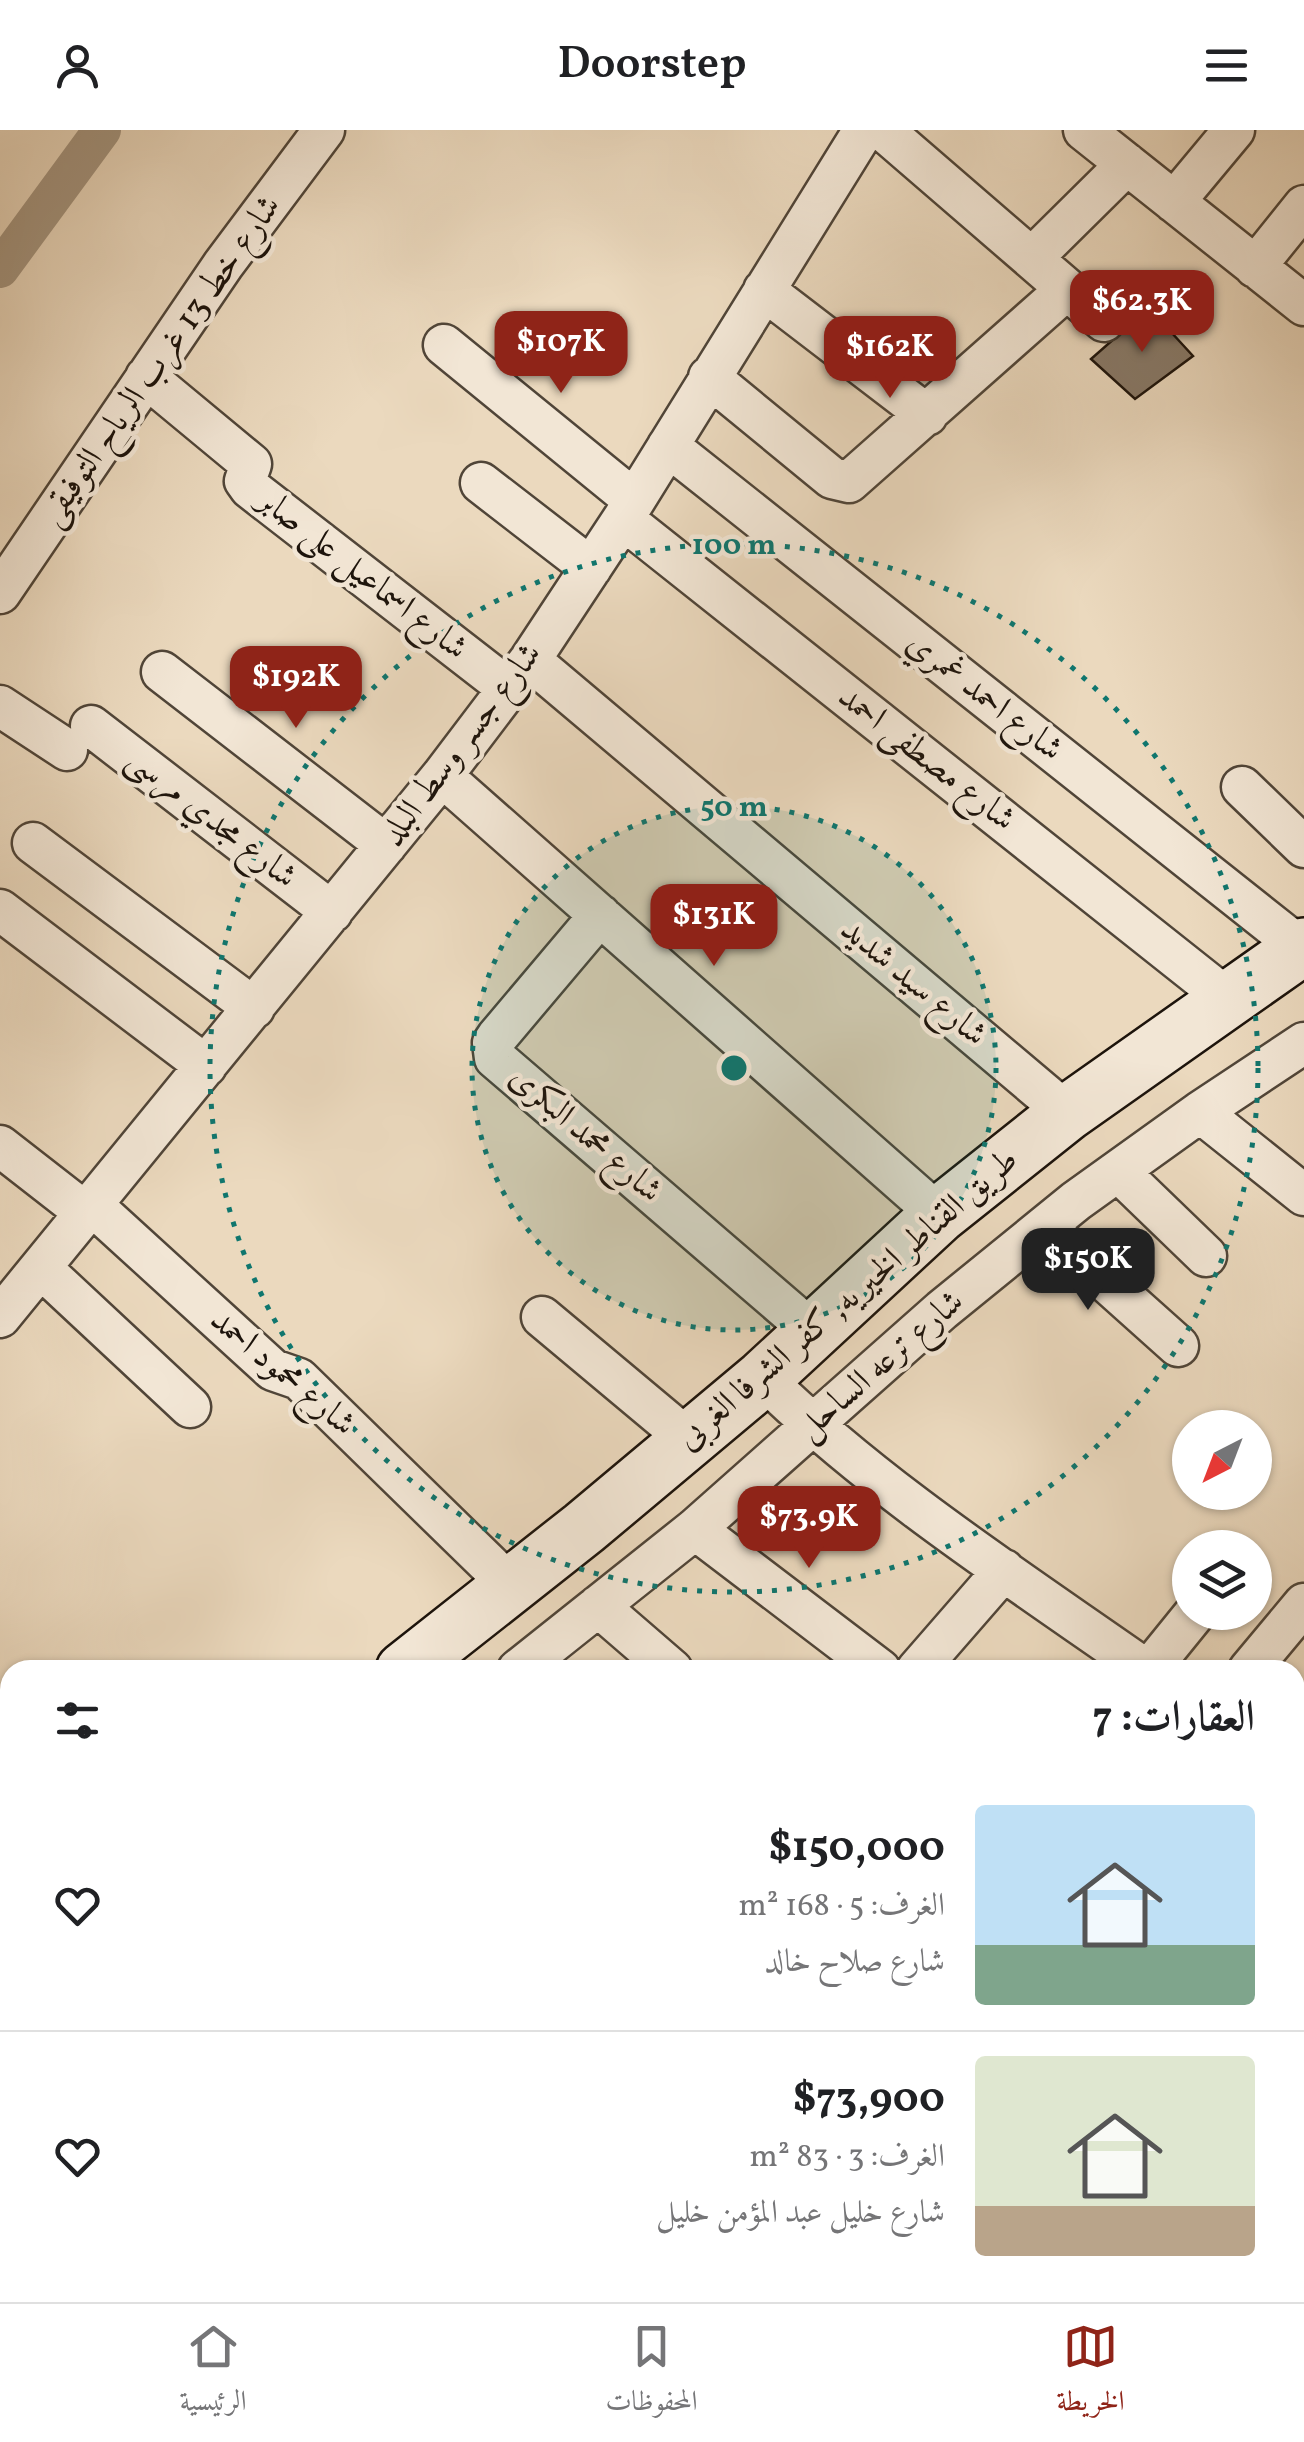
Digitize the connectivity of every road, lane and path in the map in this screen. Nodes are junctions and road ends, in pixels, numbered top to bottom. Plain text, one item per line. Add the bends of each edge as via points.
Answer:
1 (324, 130) edge
2 (864, 130) edge
3 (883, 130) edge
4 (1084, 130) edge
5 (1234, 130) edge
6 (1127, 164) junction
7 (1174, 202) junction
8 (1304, 206) edge
9 (1032, 258) junction
10 (1256, 267) junction
11 (764, 290) junction
12 (1067, 290) junction
13 (1304, 306) edge
14 (1104, 321) dead end
15 (444, 345) dead end
16 (146, 377) junction
17 (710, 377) junction
18 (927, 415) junction
19 (668, 446) junction
20 (481, 483) dead end
21 (628, 509) junction
22 (590, 568) junction
23 (0, 593) edge
24 (162, 672) dead end
25 (520, 675) junction
26 (0, 706) edge
27 (442, 776) junction
28 (1242, 787) dead end
29 (32, 843) dead end
30 (386, 846) junction
31 (1304, 847) edge
32 (0, 910) edge
33 (332, 912) junction
34 (600, 916) junction
35 (1302, 947) edge
36 (1229, 1000) junction
37 (254, 1008) junction
38 (1304, 1044) edge
39 (206, 1066) junction
40 (1200, 1112) junction
41 (1066, 1113) junction
42 (0, 1146) edge
43 (1118, 1171) junction
44 (1304, 1195) edge
45 (89, 1209) junction
46 (940, 1215) junction
47 (1045, 1227) junction
48 (1206, 1256) dead end
49 (40, 1268) junction
50 (5, 1301) edge
51 (542, 1318) dead end
52 (812, 1331) junction
53 (1178, 1346) dead end
54 (763, 1378) junction
55 (190, 1406) dead end
56 (813, 1427) junction
57 (689, 1440) junction
58 (695, 1528) junction
59 (1004, 1570) junction
60 (511, 1586) junction
61 (1304, 1604) edge
62 (598, 1606) junction
63 (1181, 1630) edge
64 (417, 1660) edge
65 (534, 1660) edge
66 (660, 1660) edge
67 (867, 1660) edge
68 (926, 1660) edge
69 (1134, 1660) edge
70 (1156, 1660) edge
71 (1257, 1660) edge

1 - 16 street, شارع خط 13 غرب الرياح التوفيقى
2 - 11 street, شارع جسر وسط البلد
3 - 9 street
4 - 6 street
5 - 7 street
6 - 7 street
6 - 9 street
7 - 10 street
8 - 10 street
9 - 12 street
10 - 13 street
11 - 17 street, شارع جسر وسط البلد
11 - 18 street
12 - 14 street
12 - 18 street
15 - 21 street, شارع مصطفى احمد
16 - 23 street, شارع خط 13 غرب الرياح التوفيقى
16 - 25 street, شارع اسماعيل على صابر via 251,464 246,486
17 - 18 street via 840,482 856,477
17 - 19 street, شارع جسر وسط البلد
19 - 21 street, شارع جسر وسط البلد
19 - 35 street, شارع احمد غمري
20 - 22 street
21 - 22 street, شارع جسر وسط البلد
21 - 36 street, شارع مصطفى احمد
22 - 25 street, شارع جسر وسط البلد
24 - 30 street
25 - 27 street, شارع جسر وسط البلد
25 - 41 street, شارع سيد شديد
26 - 33 street, شارع مجدي مرسى via 78,738
27 - 30 street, شارع جسر وسط البلد
27 - 34 street
28 - 31 street
29 - 37 street
30 - 33 street, شارع جسر وسط البلد
32 - 39 street
33 - 37 street, شارع جسر وسط البلد
34 - 46 street
34 - 52 street, شارع محمد البكرى via 497,1037 495,1058
35 - 36 street, طريق القناطر الخيريه, كفر الشرفا الغربى
36 - 41 street, طريق القناطر الخيريه, كفر الشرفا الغربى
37 - 39 street, شارع جسر وسط البلد
38 - 40 street, شارع ترعه الساحل
39 - 45 street, شارع جسر وسط البلد
40 - 43 street, شارع ترعه الساحل
40 - 44 street
41 - 46 street, طريق القناطر الخيريه, كفر الشرفا الغربى
42 - 45 street, شارع محمود احمد
43 - 47 street, شارع ترعه الساحل
43 - 48 street
45 - 49 street, شارع جسر وسط البلد
45 - 60 street, شارع محمود احمد via 272,1370 300,1379
46 - 52 street, طريق القناطر الخيريه, كفر الشرفا الغربى
47 - 53 street
47 - 56 street, شارع ترعه الساحل
49 - 50 street, شارع جسر وسط البلد
49 - 55 street
51 - 57 street
52 - 54 street, طريق القناطر الخيريه, كفر الشرفا الغربى
54 - 56 street
54 - 57 street, طريق القناطر الخيريه, كفر الشرفا الغربى
56 - 58 street, شارع ترعه الساحل
56 - 59 street
57 - 60 street, طريق القناطر الخيريه, كفر الشرفا الغربى
58 - 62 street, شارع ترعه الساحل
58 - 67 street
59 - 68 street
59 - 69 street
60 - 64 street, طريق القناطر الخيريه, كفر الشرفا الغربى
61 - 71 street
62 - 65 street, شارع ترعه الساحل
62 - 66 street
63 - 70 street

